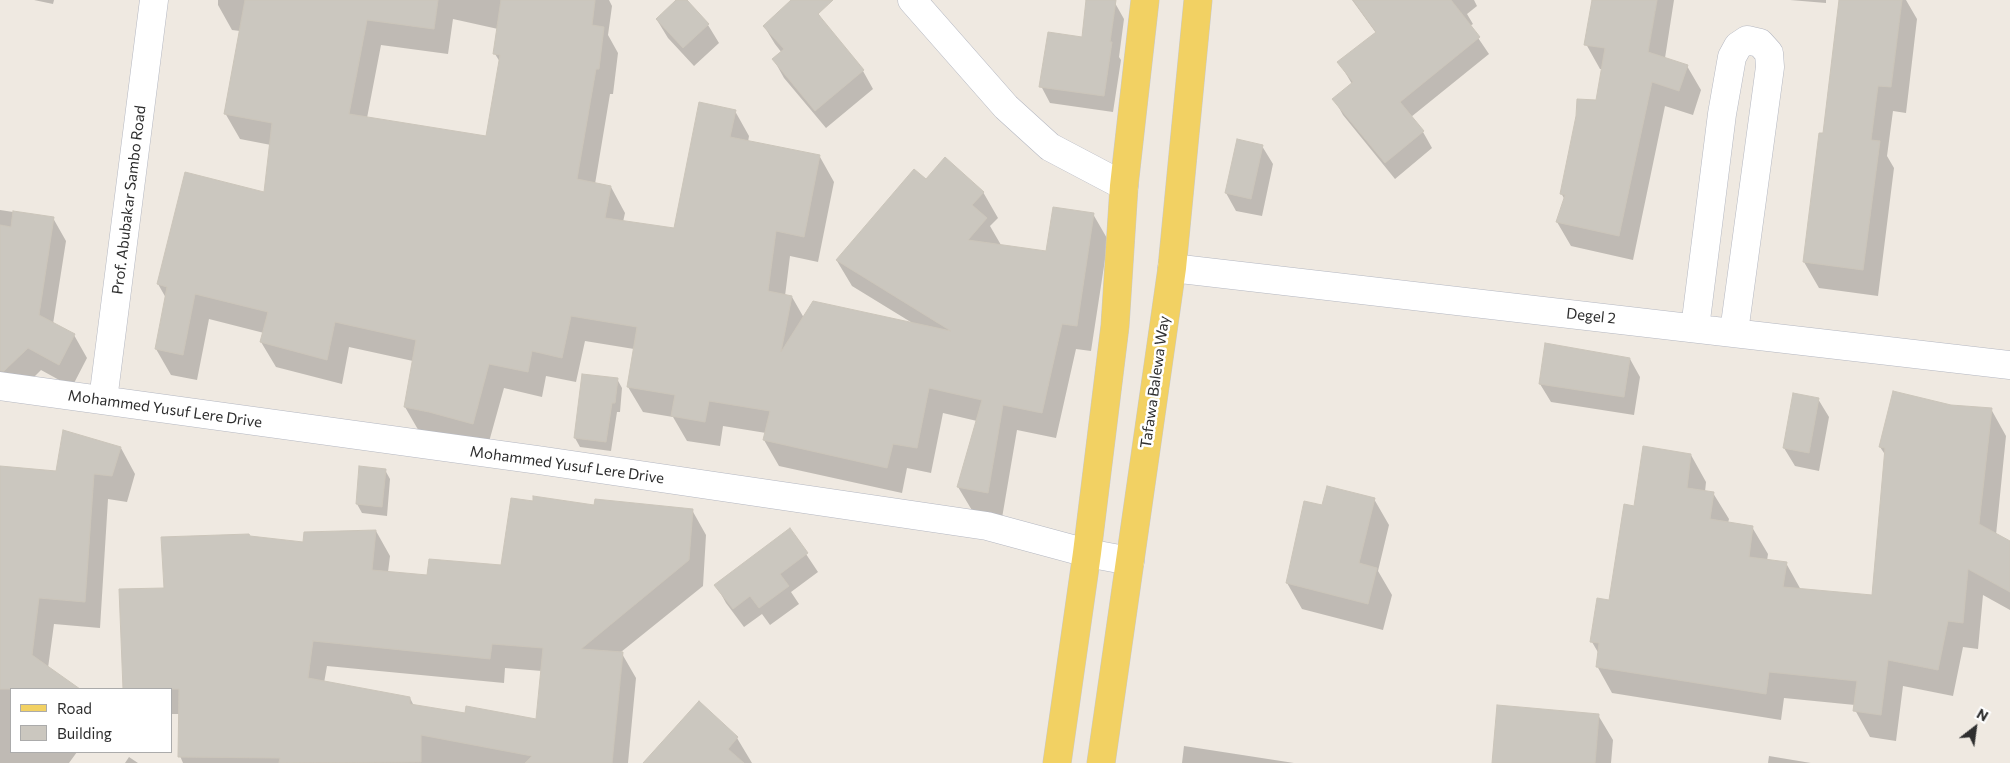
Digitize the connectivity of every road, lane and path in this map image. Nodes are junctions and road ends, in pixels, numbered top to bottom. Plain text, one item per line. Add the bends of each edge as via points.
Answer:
1 (154, 0) edge
2 (912, 0) edge
3 (1145, 0) edge
4 (1198, 0) edge
5 (1722, 114) junction
6 (1763, 119) junction
7 (1124, 186) junction
8 (1172, 268) junction
9 (1695, 328) junction
10 (1734, 332) junction
11 (2010, 365) edge
12 (0, 386) edge
13 (103, 400) junction
14 (1087, 553) junction
15 (1130, 561) junction
16 (1058, 763) edge
17 (1101, 763) edge

1 - 13 street, Prof. Abubakar Sambo Road
2 - 7 street via 1006,107 1050,146
3 - 7 main road
4 - 8 main road, Tafawa Balewa Way
5 - 6 street
5 - 6 street via 1732,57 1738,46 1747,40 1760,43 1769,54
5 - 9 street
6 - 10 street
7 - 14 main road via 1115,326
8 - 9 street, Degel 2
8 - 15 main road, Tafawa Balewa Way
9 - 10 street, Degel 2
10 - 11 street, Degel 2
12 - 13 street, Mohammed Yusuf Lere Drive
13 - 14 street, Mohammed Yusuf Lere Drive via 988,526
14 - 15 street, Mohammed Yusuf Lere Drive
14 - 16 main road
15 - 17 main road, Tafawa Balewa Way

